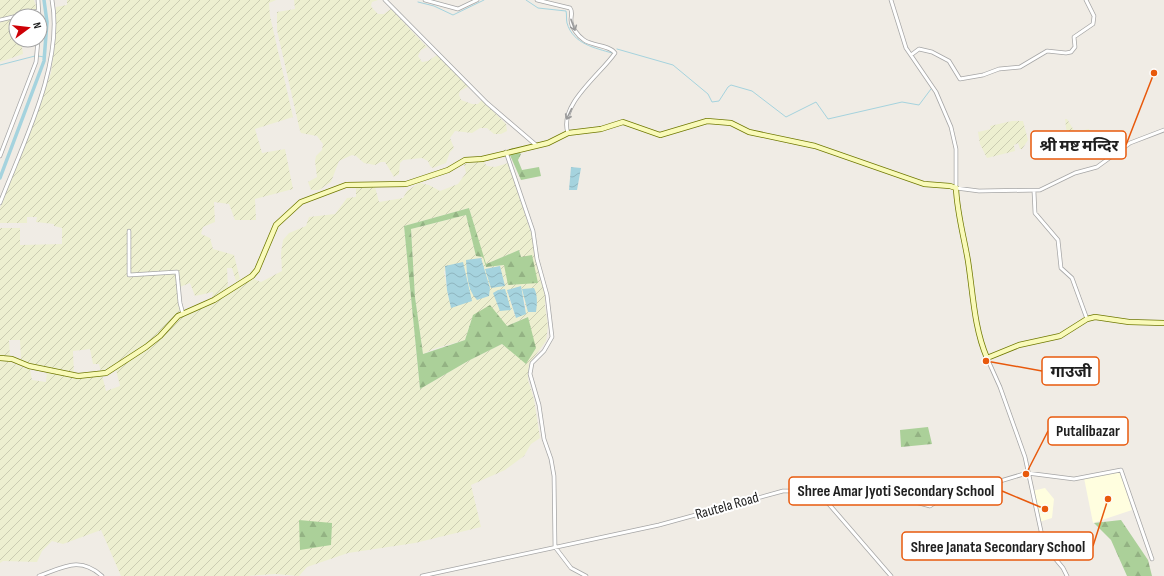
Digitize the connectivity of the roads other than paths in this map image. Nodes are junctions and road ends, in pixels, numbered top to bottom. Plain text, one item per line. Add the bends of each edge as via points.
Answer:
1 (52, 0) edge
2 (385, 0) edge
3 (425, 0) edge
4 (477, 0) edge
5 (537, 0) edge
6 (890, 0) edge
7 (1086, 0) edge
8 (37, 48) edge
9 (911, 55) junction
10 (1164, 130) edge
11 (568, 133) junction
12 (536, 145) junction
13 (506, 152) junction
14 (0, 156) edge
15 (956, 188) junction
16 (1034, 192) junction
17 (0, 203) edge
18 (129, 231) dead end
19 (183, 314) junction
20 (1087, 319) junction
21 (1164, 323) edge
22 (0, 358) edge
23 (987, 358) junction
24 (1027, 473) junction
25 (821, 495) junction
26 (555, 548) junction
27 (1152, 558) dead end
28 (40, 576) edge
29 (102, 576) edge
30 (422, 576) edge
31 (586, 576) edge
32 (891, 576) edge
33 (1067, 576) edge

1 - 17 street via 54,38 49,69
2 - 12 street via 487,103
3 - 4 street via 458,9
5 -> 11 street via 570,8 571,22 584,41 615,53 594,76 570,111 566,122
6 - 9 street via 903,40
7 - 9 street via 1094,16 1093,24 1074,37 1075,47 1072,52 1047,51 1020,67 999,69 960,79 949,61 932,52 919,50
8 - 14 street via 36,62
9 - 15 street via 936,92 951,126 956,149
10 - 16 street via 1130,143 1097,167 1075,173
11 - 12 street via 548,143
11 - 15 street via 601,129 623,122 660,135 707,121 731,123 749,132 815,146 924,184
12 - 13 street
13 - 19 street via 482,159 465,160 448,170 406,184 346,185 301,202 276,225 252,276 214,300
13 - 26 street via 533,231 537,259 547,289 552,337 544,351 532,363 530,374 554,476
15 - 16 street
15 - 23 street via 958,216 968,261 977,330
16 - 20 street via 1035,213 1058,240 1060,268 1072,278
18 - 19 street via 129,275 177,272
19 - 22 street via 146,347 106,372 78,376
20 - 21 street via 1095,317 1129,322
20 - 23 street via 1060,336 1019,345
23 - 24 street via 1018,436
24 - 25 street, Rautela Road via 997,482 960,486 930,506 871,490 839,490
24 - 27 street via 1074,479 1121,470
24 - 33 street via 1044,545
25 - 26 street, Rautela Road via 814,497 783,491 659,525
25 - 32 street
26 - 30 street, Rautela Road
26 - 31 street via 571,568
28 - 29 street via 70,565 81,564 89,566

